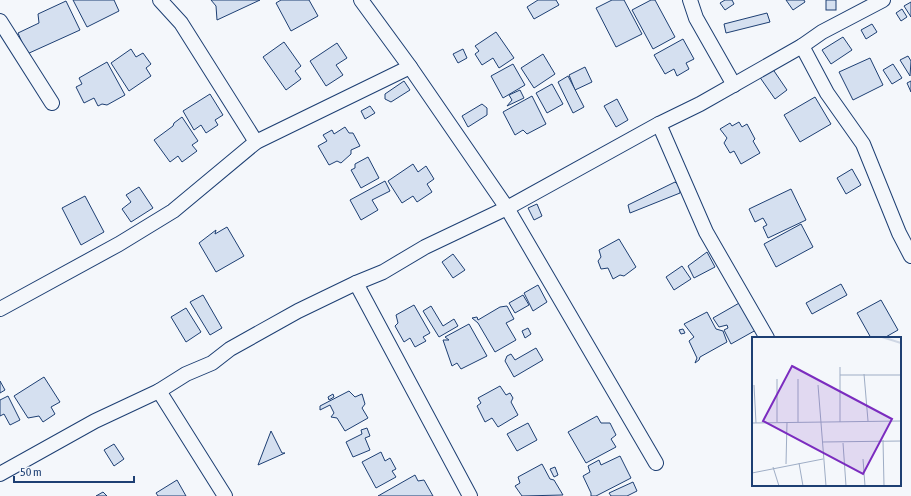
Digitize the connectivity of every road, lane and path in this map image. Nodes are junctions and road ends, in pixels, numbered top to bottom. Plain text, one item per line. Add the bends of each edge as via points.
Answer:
1 (160, 0) edge
2 (361, 0) edge
3 (690, 0) edge
4 (883, 0) edge
5 (0, 22) edge
6 (802, 46) junction
7 (410, 67) junction
8 (734, 85) junction
9 (52, 103) dead end
10 (660, 124) junction
11 (256, 142) junction
12 (507, 208) junction
13 (911, 256) edge
14 (356, 283) junction
15 (0, 309) edge
16 (766, 337) edge
17 (159, 391) junction
18 (656, 463) dead end
19 (0, 474) edge
20 (225, 496) edge
21 (470, 496) edge

1 - 11 street via 181,23
2 - 7 street
3 - 8 street via 696,18
4 - 6 street via 822,32
5 - 9 street
6 - 8 street
6 - 13 street via 827,93 863,144 898,233
7 - 11 street
7 - 12 street
8 - 10 street
10 - 12 street
10 - 16 street via 706,232
11 - 15 street via 174,210 119,244
12 - 14 street via 425,247 383,272
12 - 18 street
14 - 17 street via 298,311 230,349 212,363 186,374
14 - 21 street
17 - 19 street via 95,421
17 - 20 street

